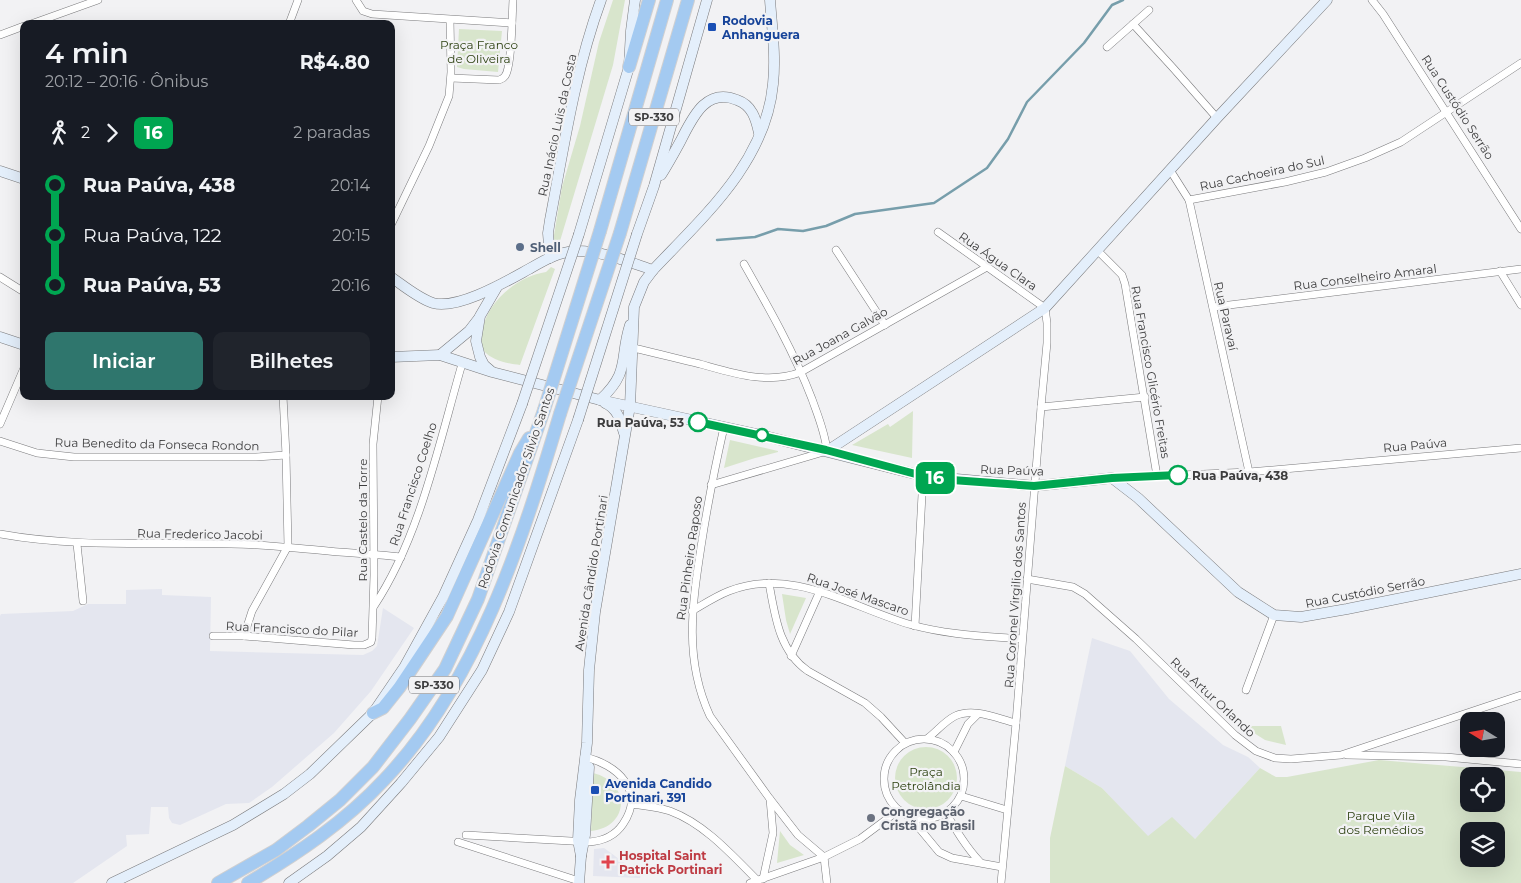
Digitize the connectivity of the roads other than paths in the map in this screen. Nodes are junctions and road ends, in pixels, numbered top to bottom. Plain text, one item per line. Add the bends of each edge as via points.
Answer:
1 (98, 0) edge
2 (298, 0) edge
3 (356, 0) edge
4 (513, 0) edge
5 (601, 0) edge
6 (635, 0) edge
7 (649, 0) edge
8 (667, 0) edge
9 (688, 0) edge
10 (707, 0) edge
11 (770, 0) edge
12 (1327, 0) edge
13 (1372, 0) edge
14 (1149, 10) dead end
15 (41, 20) edge
16 (290, 20) edge
17 (450, 20) junction
18 (512, 23) junction
19 (1132, 24) junction
20 (20, 28) edge
21 (0, 35) edge
22 (1107, 47) dead end
23 (1521, 63) edge
24 (629, 68) junction
25 (451, 78) junction
26 (1446, 112) junction
27 (1217, 118) junction
28 (759, 133) junction
29 (1170, 170) junction
30 (0, 171) edge
31 (20, 178) edge
32 (654, 186) junction
33 (1188, 200) junction
34 (395, 216) edge
35 (1521, 229) edge
36 (938, 232) dead end
37 (836, 250) dead end
38 (1098, 251) junction
39 (550, 258) junction
40 (744, 264) dead end
41 (987, 267) junction
42 (1521, 269) edge
43 (653, 270) junction
44 (1500, 271) junction
45 (0, 277) edge
46 (395, 280) edge
47 (497, 287) junction
48 (20, 290) edge
49 (1521, 305) edge
50 (1213, 307) junction
51 (1045, 308) junction
52 (633, 315) junction
53 (480, 316) junction
54 (885, 325) junction
55 (0, 337) edge
56 (20, 344) edge
57 (633, 348) junction
58 (440, 355) junction
59 (395, 357) edge
60 (462, 364) junction
61 (492, 372) junction
62 (801, 372) junction
63 (20, 377) edge
64 (1145, 397) junction
65 (283, 400) edge
66 (378, 400) edge
67 (600, 400) junction
68 (630, 406) junction
69 (1041, 407) junction
70 (543, 412) junction
71 (0, 424) edge
72 (724, 428) junction
73 (625, 438) junction
74 (0, 442) edge
75 (1521, 448) edge
76 (826, 450) junction
77 (286, 455) junction
78 (1249, 472) junction
79 (923, 476) junction
80 (1157, 476) junction
81 (1112, 478) junction
82 (710, 485) junction
83 (1034, 486) junction
84 (0, 534) edge
85 (77, 544) junction
86 (288, 546) junction
87 (373, 554) junction
88 (401, 556) junction
89 (1521, 574) edge
90 (1027, 579) junction
91 (769, 583) junction
92 (820, 591) junction
93 (83, 602) dead end
94 (374, 607) junction
95 (692, 611) junction
96 (1274, 615) junction
97 (914, 626) junction
98 (213, 636) dead end
99 (244, 636) junction
100 (1022, 639) junction
101 (369, 643) joint
102 (791, 656) junction
103 (1246, 690) dead end
104 (1521, 695) edge
105 (373, 713) junction
106 (978, 714) junction
107 (1016, 723) junction
108 (928, 738) junction
109 (905, 743) junction
110 (954, 752) junction
111 (1341, 755) junction
112 (587, 758) junction
113 (1521, 764) edge
114 (961, 796) junction
115 (770, 799) junction
116 (632, 804) junction
117 (899, 810) junction
118 (1007, 810) junction
119 (946, 812) junction
120 (910, 816) junction
121 (466, 834) dead end
122 (581, 841) junction
123 (458, 842) dead end
124 (824, 857) junction
125 (980, 862) junction
126 (1002, 867) junction
127 (760, 880) junction
128 (579, 882) edge
129 (112, 883) edge
130 (218, 883) edge
131 (248, 883) edge
132 (289, 883) edge
133 (750, 883) edge
134 (828, 883) edge
135 (1001, 883) edge

1 - 15 street
2 - 16 street
3 - 17 street via 363,11 372,14
4 - 18 street
5 - 39 main road, Rua Inácio Luis da Costa via 588,34 569,122 549,226
6 - 24 main road
7 - 24 highway
8 - 70 highway, Rodovia Comunicador Silvio Santos / SP-330, bridge via 600,232
9 - 131 highway, Rodovia Comunicador Silvio Santos / SP-330, bridge via 620,233 536,493 466,666 421,738 384,781 340,822 293,857
10 - 32 main road
11 - 28 main road, Avenida Cândido Portinari via 773,85 765,122
12 - 27 main road
13 - 26 street, Rua Custódio Serrão
14 - 19 street
17 - 18 street
17 - 25 street
18 - 25 street via 508,70 504,78
19 - 22 street
19 - 27 street
20 - 21 street
23 - 26 street, Rua Cachoeira do Sul
24 - 105 main road, bridge via 579,234 522,404 478,520 443,597 405,666
25 - 34 street via 439,122
26 - 33 street, Rua Cachoeira do Sul via 1401,142 1326,172
26 - 35 street, Rua Custódio Serrão
27 - 29 main road
28 - 32 main road via 755,116 742,102 724,96 709,100 696,111
28 - 43 main road, Avenida Cândido Portinari via 747,160 716,204
29 - 33 street, Rua Paravaí
29 - 38 main road
30 - 31 main road
32 - 132 main road, bridge via 578,420 509,612 482,670 439,737 401,783 361,827
33 - 50 street, Rua Paravaí
36 - 41 street, Rua Água Clara
37 - 54 street
38 - 51 main road
38 - 64 street, Rua Francisco Glicério Freitas via 1122,275 1125,284
39 - 43 main road via 574,251 585,252
39 - 47 main road
40 - 62 street
41 - 51 street, Rua Água Clara
41 - 54 street, Rua Joana Galvão
42 - 44 street, Rua Conselheiro Amaral
43 - 52 main road, Avenida Cândido Portinari via 638,293
44 - 49 street
44 - 50 street, Rua Conselheiro Amaral
45 - 48 street
46 - 47 main road via 436,303 453,302
47 - 53 main road
50 - 78 street, Rua Paravaí
51 - 69 street, Rua Coronel Virgilio dos Santos via 1047,343
51 - 76 main road
52 - 57 main road, Avenida Cândido Portinari
52 - 67 main road, Avenida Cândido Portinari via 619,377
53 - 58 main road via 469,331
53 - 61 main road via 476,341 484,365
54 - 62 street, Rua Joana Galvão
55 - 56 main road
57 - 62 street, Rua Joana Galvão via 754,377 790,376
57 - 68 main road, Avenida Cândido Portinari
58 - 59 main road
58 - 60 main road, Rua Paúva
60 - 61 main road, Rua Paúva
60 - 88 street, Rua Francisco Coelho via 426,486
61 - 67 main road, Rua Paúva
62 - 76 street via 825,435
63 - 71 street
64 - 69 street
64 - 80 street, Rua Francisco Glicério Freitas
65 - 77 street
66 - 87 street, Rua Castelo da Torre via 373,444
67 - 68 main road, Rua Paúva
67 - 73 main road, Avenida Cândido Portinari via 619,416
68 - 72 main road, Rua Paúva
68 - 73 main road, Avenida Cândido Portinari
69 - 83 street, Rua Coronel Virgilio dos Santos
70 - 105 highway via 520,453 447,616 399,688 383,708
70 - 130 highway, Rodovia Comunicador Silvio Santos / SP-330 via 478,599 445,669 374,767 340,800 276,850
72 - 76 main road, Rua Paúva
72 - 82 street, Rua Pinheiro Raposo
73 - 112 main road, Avenida Cândido Portinari via 595,612 589,670
74 - 77 street, Rua Benedito da Fonseca Rondon via 37,453 74,457 246,458
75 - 78 street, Rua Paúva
76 - 79 main road, Rua Paúva
76 - 82 street
77 - 86 street
78 - 80 street, Rua Paúva
79 - 83 main road, Rua Paúva
79 - 97 street
80 - 81 street, Rua Paúva
81 - 83 main road, Rua Paúva
81 - 96 main road, Rua Custódio Serrão via 1138,498 1238,592
82 - 95 street, Rua Pinheiro Raposo
83 - 90 street, Rua Coronel Virgilio dos Santos
84 - 85 street, Rua Frederico Jacobi
85 - 86 street, Rua Frederico Jacobi
85 - 93 street
86 - 87 street, Rua Frederico Jacobi
86 - 99 street via 252,612
87 - 88 street, Rua Frederico Jacobi
87 - 94 street, Rua Castelo da Torre
88 - 94 street, Rua Francisco Coelho
89 - 96 main road, Rua Custódio Serrão via 1338,611 1301,617
90 - 100 street, Rua Coronel Virgilio dos Santos
90 - 111 street, Rua Artur Orlando via 1073,588 1086,594 1256,751 1275,758 1291,759
91 - 92 street, Rua José Mascaro
91 - 95 street, Rua José Mascaro via 730,590
91 - 102 street via 780,636
92 - 97 street, Rua José Mascaro
92 - 102 street
94 - 101 street, Rua Castelo da Torre
95 - 115 street, Rua Pinheiro Raposo via 694,664 703,701 710,716
96 - 103 street
97 - 100 street, Rua José Mascaro
98 - 99 street, Rua Francisco do Pilar
99 - 101 street, Rua Francisco do Pilar via 354,645
100 - 107 street, Rua Coronel Virgilio dos Santos
102 - 109 street via 808,671 865,703
104 - 111 street, Rua Artur Orlando
105 - 129 main road via 310,774 284,794 233,825
106 - 107 street
106 - 108 street via 970,712 955,716
106 - 110 street via 968,724
107 - 118 street, Rua Coronel Virgilio dos Santos
108 - 109 street
108 - 110 street via 943,742
109 - 117 street via 888,762 884,775 890,800
110 - 114 street via 964,773
111 - 113 street
112 - 116 street via 612,768 621,776
112 - 122 main road, Avenida Cândido Portinari
114 - 118 street
114 - 119 street
115 - 124 street, Rua Pinheiro Raposo via 798,835
115 - 127 street via 773,834
116 - 122 street via 618,832 598,841
116 - 127 street via 667,810 694,824
117 - 120 street
117 - 124 street via 860,839
118 - 126 street, Rua Coronel Virgilio dos Santos
119 - 120 street via 935,818
119 - 125 street via 957,833
120 - 125 street via 939,852 952,858
121 - 122 street
122 - 128 main road, Avenida Cândido Portinari
123 - 128 street
124 - 127 street
124 - 134 street
125 - 126 street
126 - 135 street, Rua Coronel Virgilio dos Santos
127 - 133 street

